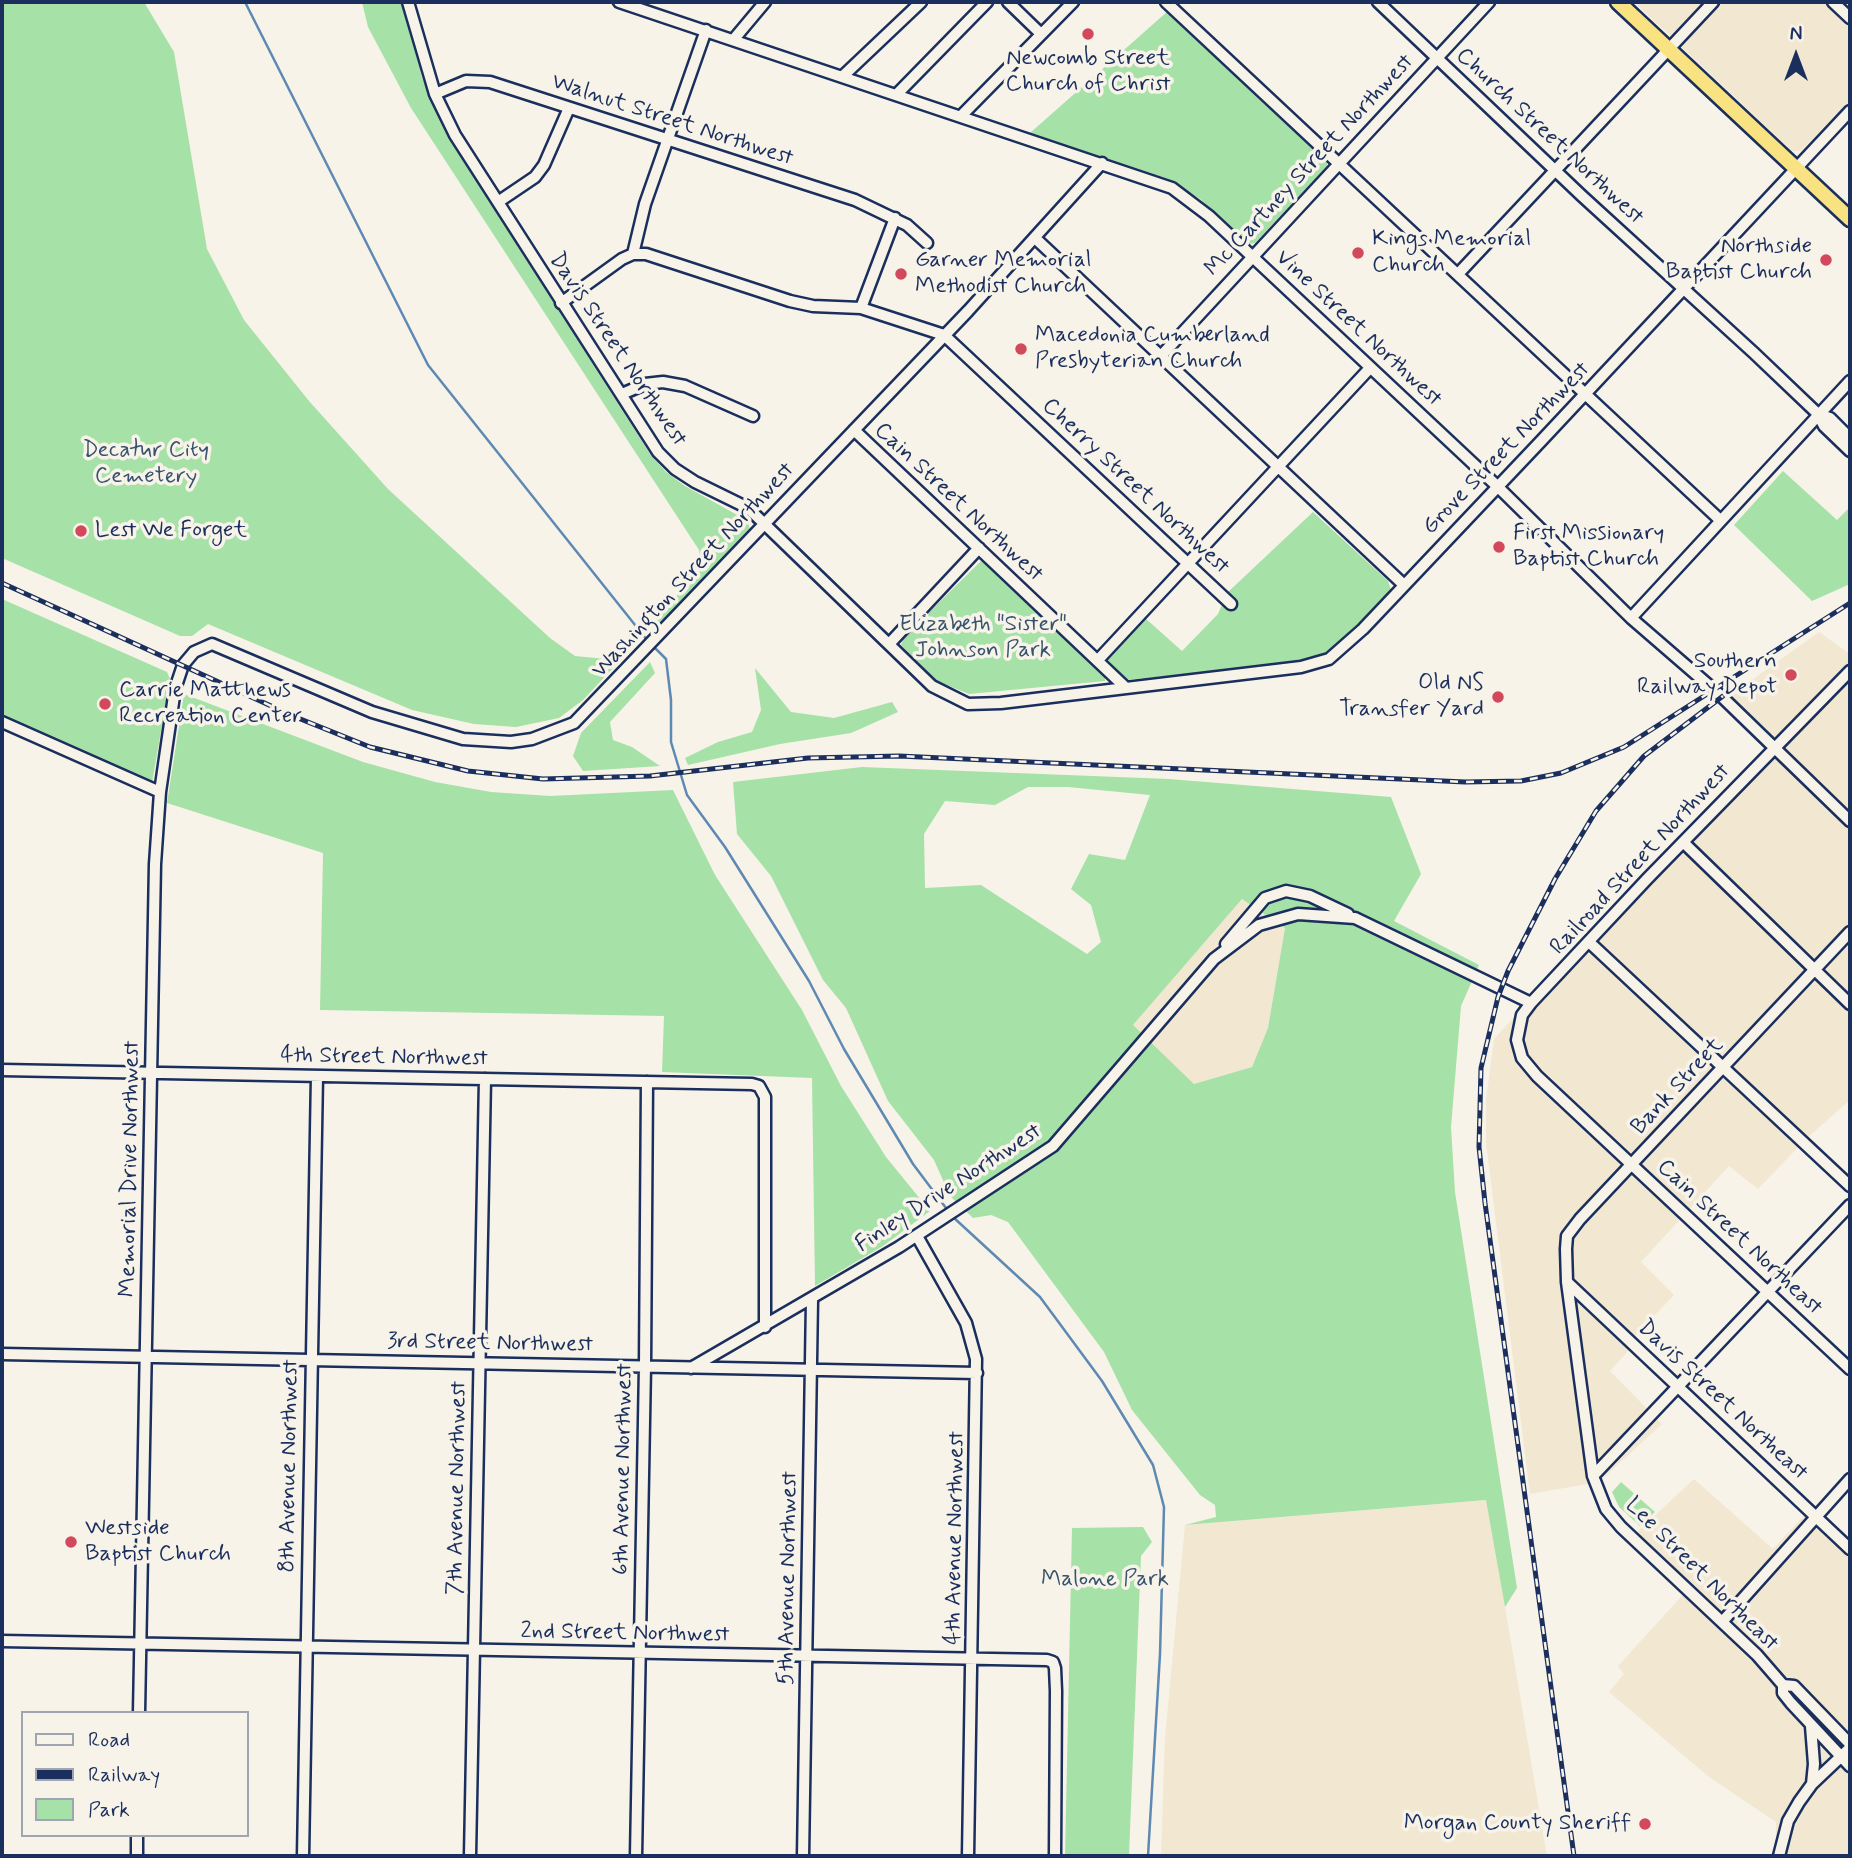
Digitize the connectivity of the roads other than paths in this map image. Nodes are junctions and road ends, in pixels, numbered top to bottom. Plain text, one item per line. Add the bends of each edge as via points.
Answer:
1 (408, 2) edge
2 (765, 2) edge
3 (921, 2) edge
4 (987, 2) edge
5 (1008, 2) edge
6 (1073, 2) edge
7 (1166, 2) edge
8 (1378, 2) edge
9 (1489, 2) edge
10 (1618, 2) edge
11 (1713, 2) edge
12 (1833, 2) edge
13 (624, 3) edge
14 (1850, 18) edge
15 (706, 30) junction
16 (1041, 34) junction
17 (734, 39) junction
18 (1669, 49) junction
19 (1437, 58) junction
20 (843, 76) junction
21 (898, 93) junction
22 (435, 94) junction
23 (569, 108) junction
24 (1850, 111) edge
25 (962, 116) junction
26 (667, 140) junction
27 (1102, 163) junction
28 (1338, 163) junction
29 (1798, 167) junction
30 (1555, 169) junction
31 (498, 202) junction
32 (895, 218) junction
33 (1850, 219) edge
34 (1035, 238) junction
35 (927, 243) dead end
36 (633, 254) junction
37 (1252, 257) junction
38 (1458, 274) junction
39 (1684, 288) junction
40 (561, 303) junction
41 (861, 308) junction
42 (944, 335) junction
43 (1160, 357) junction
44 (1370, 368) junction
45 (1850, 381) edge
46 (622, 394) junction
47 (1586, 394) junction
48 (1818, 414) junction
49 (753, 416) dead end
50 (854, 430) junction
51 (1850, 438) edge
52 (1850, 451) edge
53 (1277, 466) junction
54 (1497, 486) junction
55 (1720, 519) junction
56 (765, 524) junction
57 (979, 548) junction
58 (1187, 562) junction
59 (1404, 585) junction
60 (1231, 604) dead end
61 (1631, 618) junction
62 (890, 643) junction
63 (212, 644) joint
64 (1098, 660) junction
65 (1850, 671) edge
66 (1125, 687) junction
67 (2, 722) edge
68 (1773, 748) junction
69 (160, 792) junction
70 (1850, 821) edge
71 (1682, 842) junction
72 (1355, 918) junction
73 (1850, 932) edge
74 (1590, 942) junction
75 (1214, 959) junction
76 (1814, 971) junction
77 (1531, 1003) junction
78 (1850, 1004) edge
79 (1723, 1067) junction
80 (2, 1070) edge
81 (152, 1073) junction
82 (317, 1076) junction
83 (485, 1079) junction
84 (647, 1082) junction
85 (1633, 1164) junction
86 (1850, 1186) edge
87 (1850, 1205) edge
88 (916, 1236) junction
89 (1567, 1282) junction
90 (1769, 1292) junction
91 (812, 1300) junction
92 (765, 1326) junction
93 (2, 1354) edge
94 (146, 1357) junction
95 (312, 1360) junction
96 (480, 1363) junction
97 (645, 1366) junction
98 (691, 1368) junction
99 (1850, 1368) edge
100 (811, 1370) junction
101 (977, 1373) junction
102 (1679, 1387) junction
103 (1593, 1476) junction
104 (1850, 1479) edge
105 (1816, 1515) junction
106 (1850, 1549) edge
107 (1722, 1622) junction
108 (2, 1641) edge
109 (141, 1645) junction
110 (306, 1647) junction
111 (475, 1651) junction
112 (641, 1651) junction
113 (807, 1657) junction
114 (973, 1659) junction
115 (1783, 1685) junction
116 (139, 1711) edge
117 (1811, 1725) junction
118 (1850, 1746) edge
119 (1842, 1757) junction
120 (1850, 1766) edge
121 (1812, 1784) junction
122 (137, 1837) edge
123 (137, 1856) edge
124 (303, 1856) edge
125 (470, 1856) edge
126 (636, 1856) edge
127 (803, 1856) edge
128 (968, 1856) edge
129 (1055, 1856) edge
130 (1779, 1856) edge

1 - 22 street, Davis Street Northwest
2 - 17 street
3 - 20 street
4 - 21 street
5 - 16 street
6 - 16 street
7 - 28 street
8 - 19 street, Church Street Northwest
9 - 19 street, Mc Cartney Street Northwest
10 - 18 highway
11 - 18 street
12 - 14 street
13 - 15 street
15 - 17 street, Vine Street Northwest
15 - 26 street
16 - 25 street
17 - 20 street, Vine Street Northwest
18 - 29 highway
18 - 30 street
19 - 28 street, Mc Cartney Street Northwest
19 - 30 street, Church Street Northwest
20 - 21 street, Vine Street Northwest
21 - 25 street, Vine Street Northwest
22 - 23 street, Walnut Street Northwest via 476,79
22 - 31 street, Davis Street Northwest
23 - 26 street, Walnut Street Northwest
23 - 31 street via 535,177
24 - 29 street, Grove Street Northwest
25 - 27 street, Vine Street Northwest
26 - 32 street, Walnut Street Northwest via 855,200
26 - 36 street
27 - 34 street, Washington Street Northwest
27 - 37 street, Vine Street Northwest via 1172,188
28 - 37 street, Mc Cartney Street Northwest
28 - 38 street
29 - 33 highway
29 - 39 street, Grove Street Northwest
30 - 38 street
30 - 39 street, Church Street Northwest
31 - 40 street, Davis Street Northwest
32 - 35 street, Walnut Street Northwest
32 - 41 street
34 - 42 street, Washington Street Northwest
34 - 43 street
36 - 40 street
36 - 41 street, Cherry Street Northwest via 669,260 790,301
37 - 43 street, Mc Cartney Street Northwest
37 - 44 street, Vine Street Northwest
38 - 47 street
39 - 47 street, Grove Street Northwest
39 - 48 street, Church Street Northwest
40 - 46 street, Davis Street Northwest
41 - 42 street, Cherry Street Northwest
42 - 50 street, Washington Street Northwest
42 - 58 street, Cherry Street Northwest
43 - 53 street
44 - 53 street
44 - 54 street, Vine Street Northwest
45 - 48 street
46 - 49 street via 663,382 685,386
46 - 56 street, Davis Street Northwest via 651,442 675,468 737,501
47 - 54 street, Grove Street Northwest
47 - 55 street
48 - 51 street, Church Street Northwest via 1830,418
48 - 52 street, Church Street Northwest
48 - 55 street
50 - 56 street, Washington Street Northwest
50 - 57 street, Cain Street Northwest
53 - 58 street
53 - 59 street
54 - 59 street, Grove Street Northwest
54 - 61 street, Vine Street Northwest
55 - 61 street
56 - 62 street, Davis Street Northwest
56 - 63 street, Washington Street Northwest via 574,723 532,739 489,741 428,731
57 - 62 street
57 - 64 street, Cain Street Northwest
58 - 60 street, Cherry Street Northwest
58 - 64 street
59 - 66 street, Grove Street Northwest via 1338,653 1318,664
61 - 68 street, Vine Street Northwest via 1715,690
62 - 66 street, Davis Street Northwest via 932,686 968,704
63 - 69 street, Memorial Drive Northwest via 194,652 180,671
64 - 66 street, Cain Street Northwest
65 - 68 street, Railroad Street Northwest
67 - 69 street
68 - 70 street, Vine Street Northwest
68 - 71 street, Railroad Street Northwest
69 - 81 street, Memorial Drive Northwest
71 - 74 street, Railroad Street Northwest
71 - 76 street
72 - 75 street, Finley Drive Northwest via 1284,916 1259,925
72 - 75 street, Finley Drive Northwest via 1310,896 1286,891 1265,898
72 - 77 street, Finley Drive Northwest
73 - 76 street, Bank Street
74 - 77 street, Railroad Street Northwest
74 - 79 street
75 - 88 street, Finley Drive Northwest via 1053,1146
76 - 78 street
76 - 79 street, Bank Street
77 - 85 street, Railroad Street Northwest via 1522,1015 1518,1046 1528,1067
79 - 85 street, Bank Street
79 - 86 street
80 - 81 street, 4th Street Northwest
81 - 82 street, 4th Street Northwest
81 - 94 street, Memorial Drive Northwest
82 - 83 street, 4th Street Northwest
82 - 95 street, 8th Avenue Northwest
83 - 84 street, 4th Street Northwest
83 - 96 street, 7th Avenue Northwest
84 - 92 street, 4th Street Northwest via 752,1084 763,1091
84 - 97 street, 6th Avenue Northwest
85 - 89 street, Bank Street via 1567,1236
85 - 90 street, Cain Street Northeast
87 - 90 street
88 - 91 street, Finley Drive Northwest
88 - 101 street, 4th Avenue Northwest via 966,1323
89 - 102 street, Davis Street Northeast
89 - 103 street, Lee Street Northeast
90 - 99 street, Cain Street Northeast
90 - 102 street
91 - 92 street, Finley Drive Northwest
91 - 100 street, 5th Avenue Northwest
92 - 98 street, Finley Drive Northwest
93 - 94 street, 3rd Street Northwest
94 - 95 street, 3rd Street Northwest
94 - 109 street, Memorial Drive Northwest
95 - 96 street, 3rd Street Northwest
95 - 110 street, 8th Avenue Northwest
96 - 97 street, 3rd Street Northwest
96 - 111 street, 7th Avenue Northwest
97 - 98 street, 3rd Street Northwest
97 - 112 street, 6th Avenue Northwest
98 - 100 street, 3rd Street Northwest
100 - 101 street, 3rd Street Northwest
100 - 113 street, 5th Avenue Northwest
101 - 114 street, 4th Avenue Northwest
102 - 103 street
102 - 105 street, Davis Street Northeast
103 - 107 street, Lee Street Northeast via 1601,1499 1620,1527
104 - 105 street
105 - 106 street, Davis Street Northeast
105 - 107 street
107 - 115 street, Lee Street Northeast
108 - 109 street, 2nd Street Northwest
109 - 110 street, 2nd Street Northwest
109 - 116 street, Memorial Drive Northwest
110 - 111 street, 2nd Street Northwest
110 - 124 street, 8th Avenue Northwest
111 - 112 street, 2nd Street Northwest
111 - 125 street, 7th Avenue Northwest
112 - 113 street, 2nd Street Northwest
112 - 126 street, 6th Avenue Northwest
113 - 114 street, 2nd Street Northwest
113 - 127 street, 5th Avenue Northwest
114 - 128 street, 4th Avenue Northwest
114 - 129 street, 2nd Street Northwest via 1053,1662
115 - 117 street, Lee Street Northeast via 1783,1693
115 - 118 street, Lee Street Northeast via 1794,1686
117 - 119 street, Lee Street Northeast
117 - 121 street
118 - 119 street, Lee Street Northeast
119 - 120 street, Lee Street Northeast
119 - 121 street
121 - 130 street via 1788,1821
122 - 123 street

